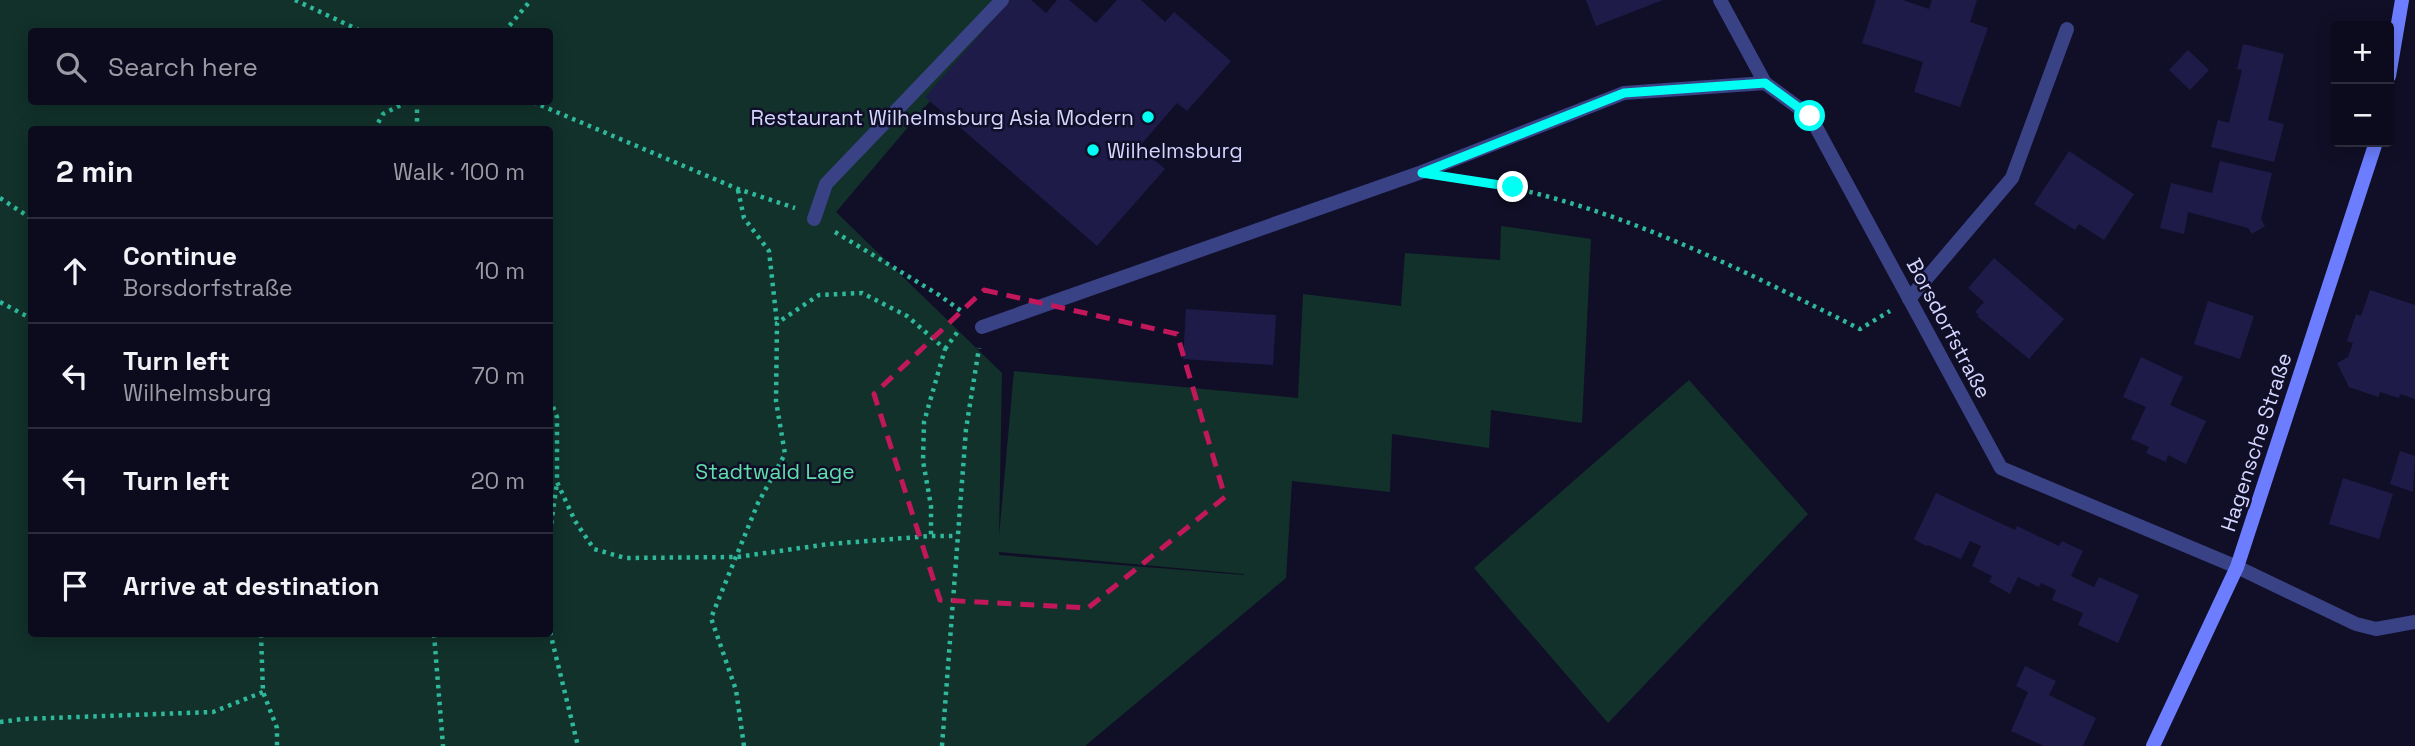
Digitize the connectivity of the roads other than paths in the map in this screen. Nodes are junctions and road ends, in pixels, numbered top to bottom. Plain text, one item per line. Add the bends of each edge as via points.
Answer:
1 (1002, 0) edge
2 (1720, 0) edge
3 (2402, 0) edge
4 (2067, 29) dead end
5 (2394, 47) edge
6 (1765, 83) junction
7 (2374, 147) edge
8 (814, 219) road end
9 (1909, 299) junction
10 (982, 327) road end
11 (2236, 567) junction
12 (2415, 622) edge
13 (2153, 746) edge

1 - 8 street via 826,184
2 - 6 street, Borsdorfstraße
3 - 5 street
4 - 9 street via 2012,178
6 - 9 street, Borsdorfstraße via 1810,116
6 - 10 street via 1624,93 1422,173
7 - 11 street, Hagensche Straße
9 - 11 street, Borsdorfstraße via 2001,468
11 - 12 street, Borsdorfstraße via 2356,624 2376,629
11 - 13 street, Hagensche Straße

